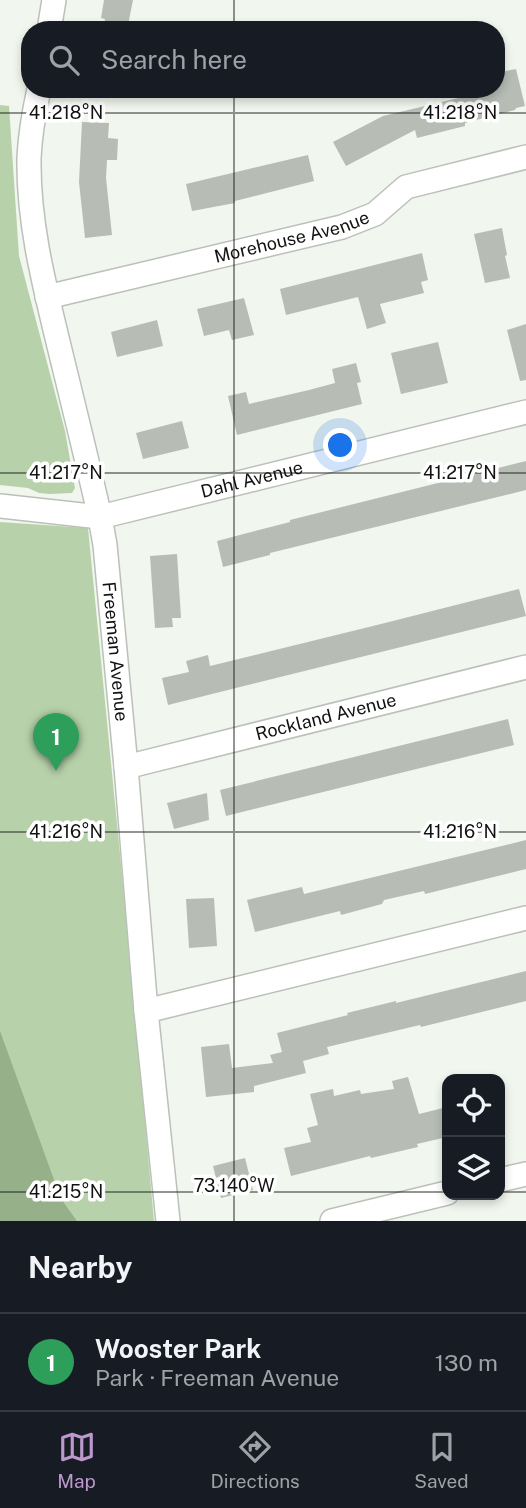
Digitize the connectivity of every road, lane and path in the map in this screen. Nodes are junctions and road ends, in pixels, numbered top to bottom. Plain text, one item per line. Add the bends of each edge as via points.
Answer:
1 (54, 0) edge
2 (50, 21) edge
3 (37, 98) edge
4 (526, 157) edge
5 (47, 297) junction
6 (526, 412) edge
7 (0, 506) edge
8 (100, 517) junction
9 (526, 667) edge
10 (126, 766) junction
11 (526, 918) edge
12 (146, 1011) junction
13 (526, 1174) edge
14 (505, 1179) edge
15 (442, 1194) edge
16 (168, 1221) edge
17 (332, 1221) edge

1 - 2 street
3 - 5 street, Freeman Avenue via 29,157 30,194
4 - 5 street, Morehouse Avenue via 406,187 375,214 342,227
5 - 8 street, Freeman Avenue
6 - 8 street, Dahl Avenue
7 - 8 street
8 - 10 street, Freeman Avenue
9 - 10 street, Rockland Avenue
10 - 12 street, Freeman Avenue
11 - 12 street
12 - 16 street, Freeman Avenue
13 - 14 street
15 - 17 street

